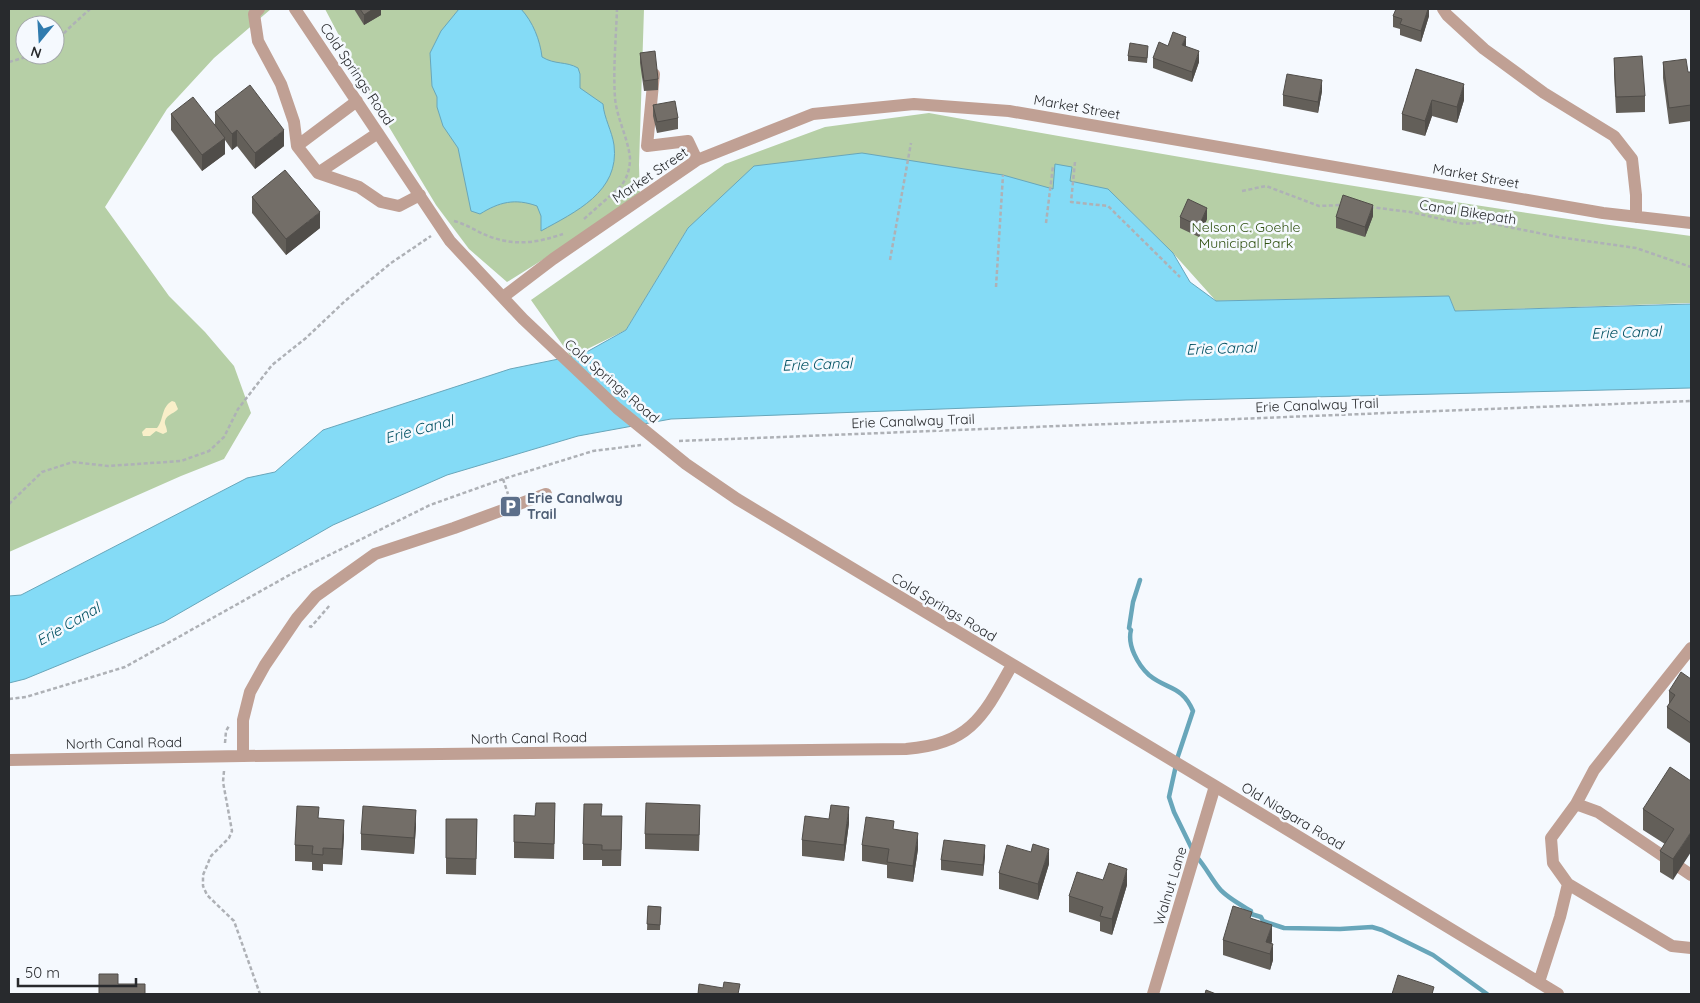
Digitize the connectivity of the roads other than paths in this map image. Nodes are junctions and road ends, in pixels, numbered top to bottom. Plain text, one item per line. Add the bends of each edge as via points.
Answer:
1 (259, 9) edge
2 (295, 9) edge
3 (1443, 9) edge
4 (654, 63) edge
5 (357, 101) junction
6 (378, 133) junction
7 (297, 146) junction
8 (697, 160) junction
9 (318, 173) junction
10 (420, 195) junction
11 (1636, 217) junction
12 (1691, 223) edge
13 (503, 297) junction
14 (546, 494) dead end
15 (1691, 648) edge
16 (1012, 665) junction
17 (243, 756) junction
18 (9, 760) edge
19 (1215, 786) junction
20 (1576, 804) junction
21 (1691, 875) edge
22 (1568, 884) junction
23 (1691, 948) edge
24 (1539, 982) junction
25 (1153, 994) edge
26 (1558, 994) edge

1 - 7 street via 254,14 258,41 281,84 294,122
2 - 5 street, Cold Springs Road
3 - 11 street via 1484,48 1544,93 1614,136 1632,160
4 - 8 street via 647,146 688,141
5 - 6 street, Cold Springs Road
5 - 7 street
6 - 9 street
6 - 10 street, Cold Springs Road
7 - 9 street
8 - 11 street, Market Street via 813,114 914,104 1009,111
8 - 13 street, Market Street
9 - 10 street via 359,187 381,202 399,206
10 - 13 street, Cold Springs Road via 450,241
11 - 12 street, Market Street
13 - 16 street, Cold Springs Road via 617,408 686,464 737,499
14 - 17 street via 375,554 316,596 297,618 250,692 243,720
15 - 20 street via 1594,770
16 - 17 street, North Canal Road via 994,697 973,724 959,736 928,747
16 - 19 street, Old Niagara Road
17 - 18 street, North Canal Road
19 - 24 street, Old Niagara Road
19 - 25 street, Walnut Lane
20 - 21 street via 1598,812
20 - 22 street via 1551,838 1553,863
22 - 23 street via 1672,946
22 - 24 street
24 - 26 street, Old Niagara Road

